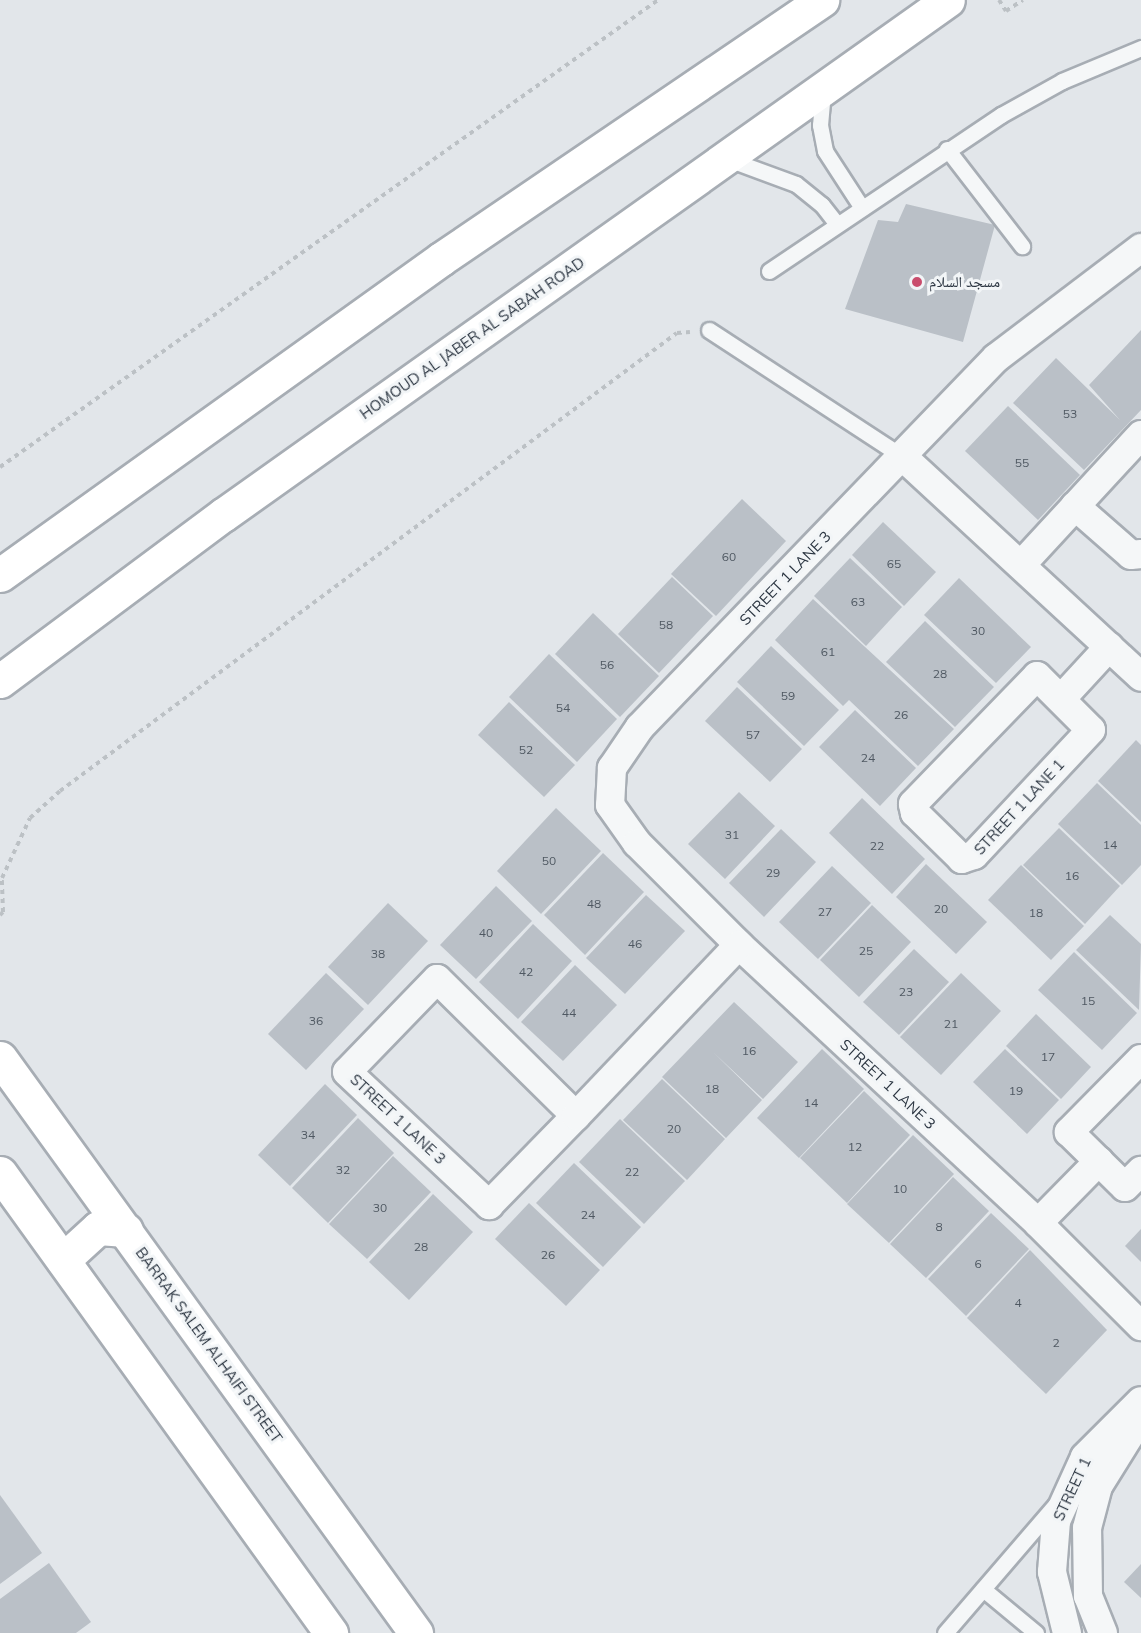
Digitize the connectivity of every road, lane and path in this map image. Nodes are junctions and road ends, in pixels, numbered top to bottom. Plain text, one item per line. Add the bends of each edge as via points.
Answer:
1 (658, 0) edge
2 (822, 0) edge
3 (948, 0) edge
4 (999, 0) edge
5 (1023, 0) edge
6 (1141, 48) edge
7 (823, 88) junction
8 (947, 149) junction
9 (725, 158) junction
10 (862, 208) junction
11 (837, 224) junction
12 (1022, 246) dead end
13 (1141, 248) edge
14 (769, 271) dead end
15 (709, 330) joint
16 (1141, 435) edge
17 (903, 457) junction
18 (0, 467) edge
19 (1075, 506) junction
20 (1141, 554) edge
21 (1021, 565) junction
22 (0, 575) edge
23 (1109, 647) junction
24 (1141, 676) edge
25 (0, 681) edge
26 (1061, 699) junction
27 (0, 915) edge
28 (739, 945) junction
29 (0, 1058) edge
30 (1141, 1059) edge
31 (576, 1116) junction
32 (1098, 1161) junction
33 (1141, 1171) edge
34 (0, 1173) edge
35 (1038, 1223) junction
36 (126, 1230) junction
37 (63, 1260) junction
38 (1141, 1326) edge
39 (1141, 1401) edge
40 (1141, 1417) edge
41 (1071, 1487) junction
42 (983, 1589) junction
43 (331, 1633) edge
44 (416, 1633) edge
45 (945, 1633) edge
46 (1036, 1633) edge
47 (1067, 1633) edge
48 (1103, 1633) edge

1 - 18 path
2 - 22 main road via 441,260
3 - 7 main road, HOMOUD AL JABER AL SABAH ROAD
4 - 5 path via 1006,11
6 - 8 lane via 1062,81
7 - 9 main road, HOMOUD AL JABER AL SABAH ROAD
7 - 10 lane via 820,125 825,151
8 - 10 lane
8 - 12 lane
9 - 11 lane via 796,184 822,205
9 - 25 main road, HOMOUD AL JABER AL SABAH ROAD via 223,515
10 - 11 lane
11 - 14 lane
13 - 17 street, STREET 1 LANE 3 via 996,358
15 - 17 lane
15 - 27 path via 677,333 60,791 30,818 2,878
16 - 19 street
17 - 21 street
17 - 28 street, STREET 1 LANE 3 via 640,727 612,768 610,805 637,843
19 - 20 street via 1131,555
19 - 21 street
21 - 23 street
23 - 24 street
23 - 26 street
26 - 26 street, STREET 1 LANE 1 via 1091,730 974,855 962,859 915,813 915,802 1035,677
28 - 31 street, STREET 1 LANE 3
28 - 35 street, STREET 1 LANE 3
29 - 36 main road, BARRAK SALEM ALHAIFI STREET
30 - 32 street via 1070,1132
31 - 31 street, STREET 1 LANE 3 via 489,1204 347,1072 437,980
32 - 33 street via 1125,1187
32 - 35 street
34 - 37 main road
35 - 38 street, STREET 1 LANE 3
36 - 37 main road via 98,1228
36 - 44 main road, BARRAK SALEM ALHAIFI STREET
37 - 43 main road
39 - 41 street, STREET 1 via 1098,1440
40 - 48 street, STREET 1 via 1098,1486 1087,1528 1088,1596
41 - 42 lane
41 - 47 street, STREET 1 via 1056,1521 1052,1545 1056,1601
42 - 45 lane
42 - 46 lane

